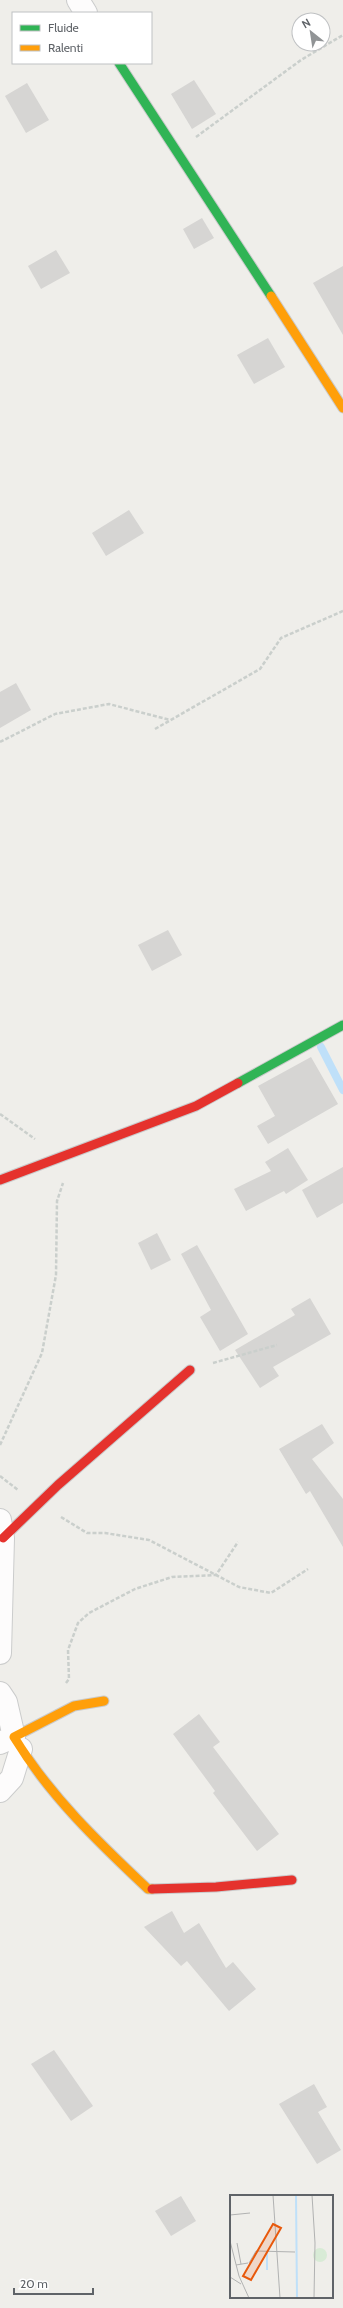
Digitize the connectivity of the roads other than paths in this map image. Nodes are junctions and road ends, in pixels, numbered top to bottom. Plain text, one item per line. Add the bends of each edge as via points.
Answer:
1 (78, 0) edge
2 (85, 12) edge
3 (120, 64) edge
4 (343, 408) edge
5 (343, 1025) edge
6 (0, 1180) edge
7 (190, 1370) road end
8 (2, 1529) edge
9 (0, 1653) edge
10 (0, 1693) edge
11 (104, 1701) dead end
12 (12, 1743) edge
13 (0, 1791) edge
14 (292, 1880) dead end

1 - 2 street
3 - 4 street
5 - 6 street via 196,1106
7 - 8 street via 38,1504
8 - 9 street
10 - 12 street via 6,1702
11 - 12 street via 74,1706
12 - 13 street via 12,1778
12 - 14 street via 84,1830 148,1889 216,1887

